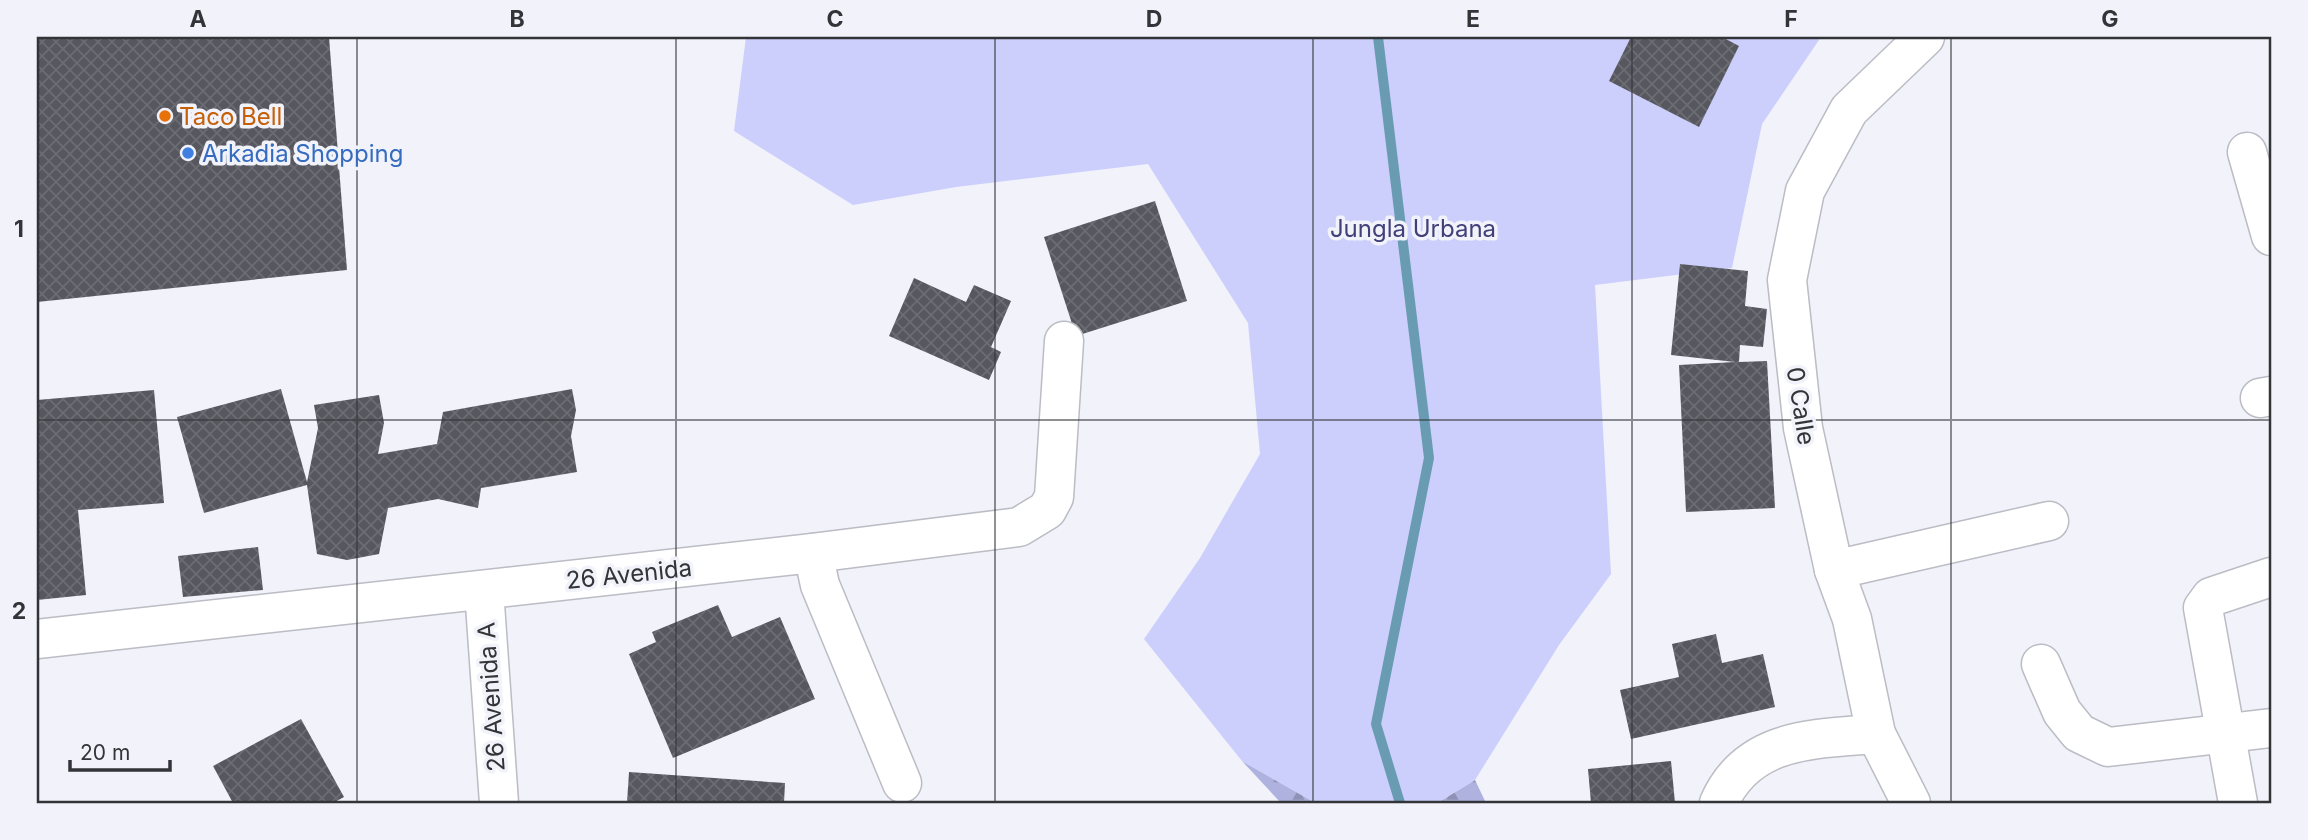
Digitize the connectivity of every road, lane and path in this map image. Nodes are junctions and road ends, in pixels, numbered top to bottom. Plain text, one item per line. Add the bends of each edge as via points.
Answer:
1 (1925, 37) edge
2 (2247, 152) dead end
3 (2271, 236) edge
4 (1064, 341) dead end
5 (2049, 521) dead end
6 (813, 553) junction
7 (1834, 570) junction
8 (2271, 577) edge
9 (484, 590) junction
10 (37, 639) edge
11 (2041, 664) dead end
12 (2271, 729) edge
13 (1876, 734) junction
14 (2224, 736) junction
15 (902, 783) dead end
16 (499, 803) edge
17 (1719, 803) edge
18 (1911, 803) edge
19 (2238, 803) edge

1 - 7 street, 0 Calle via 1849,110 1805,191 1787,280 1803,428
2 - 3 street
4 - 6 street, 26 Avenida via 1054,497 1047,510 1019,527
5 - 7 street
6 - 9 street, 26 Avenida
6 - 15 street via 820,584
7 - 13 street, 0 Calle via 1852,619
8 - 14 street via 2211,597 2203,608
9 - 10 street, 26 Avenida
9 - 16 street, 26 Avenida A
11 - 14 street via 2062,712 2079,733 2109,747
12 - 14 street
13 - 17 street via 1789,742 1736,774
13 - 18 street, 0 Calle
14 - 19 street

